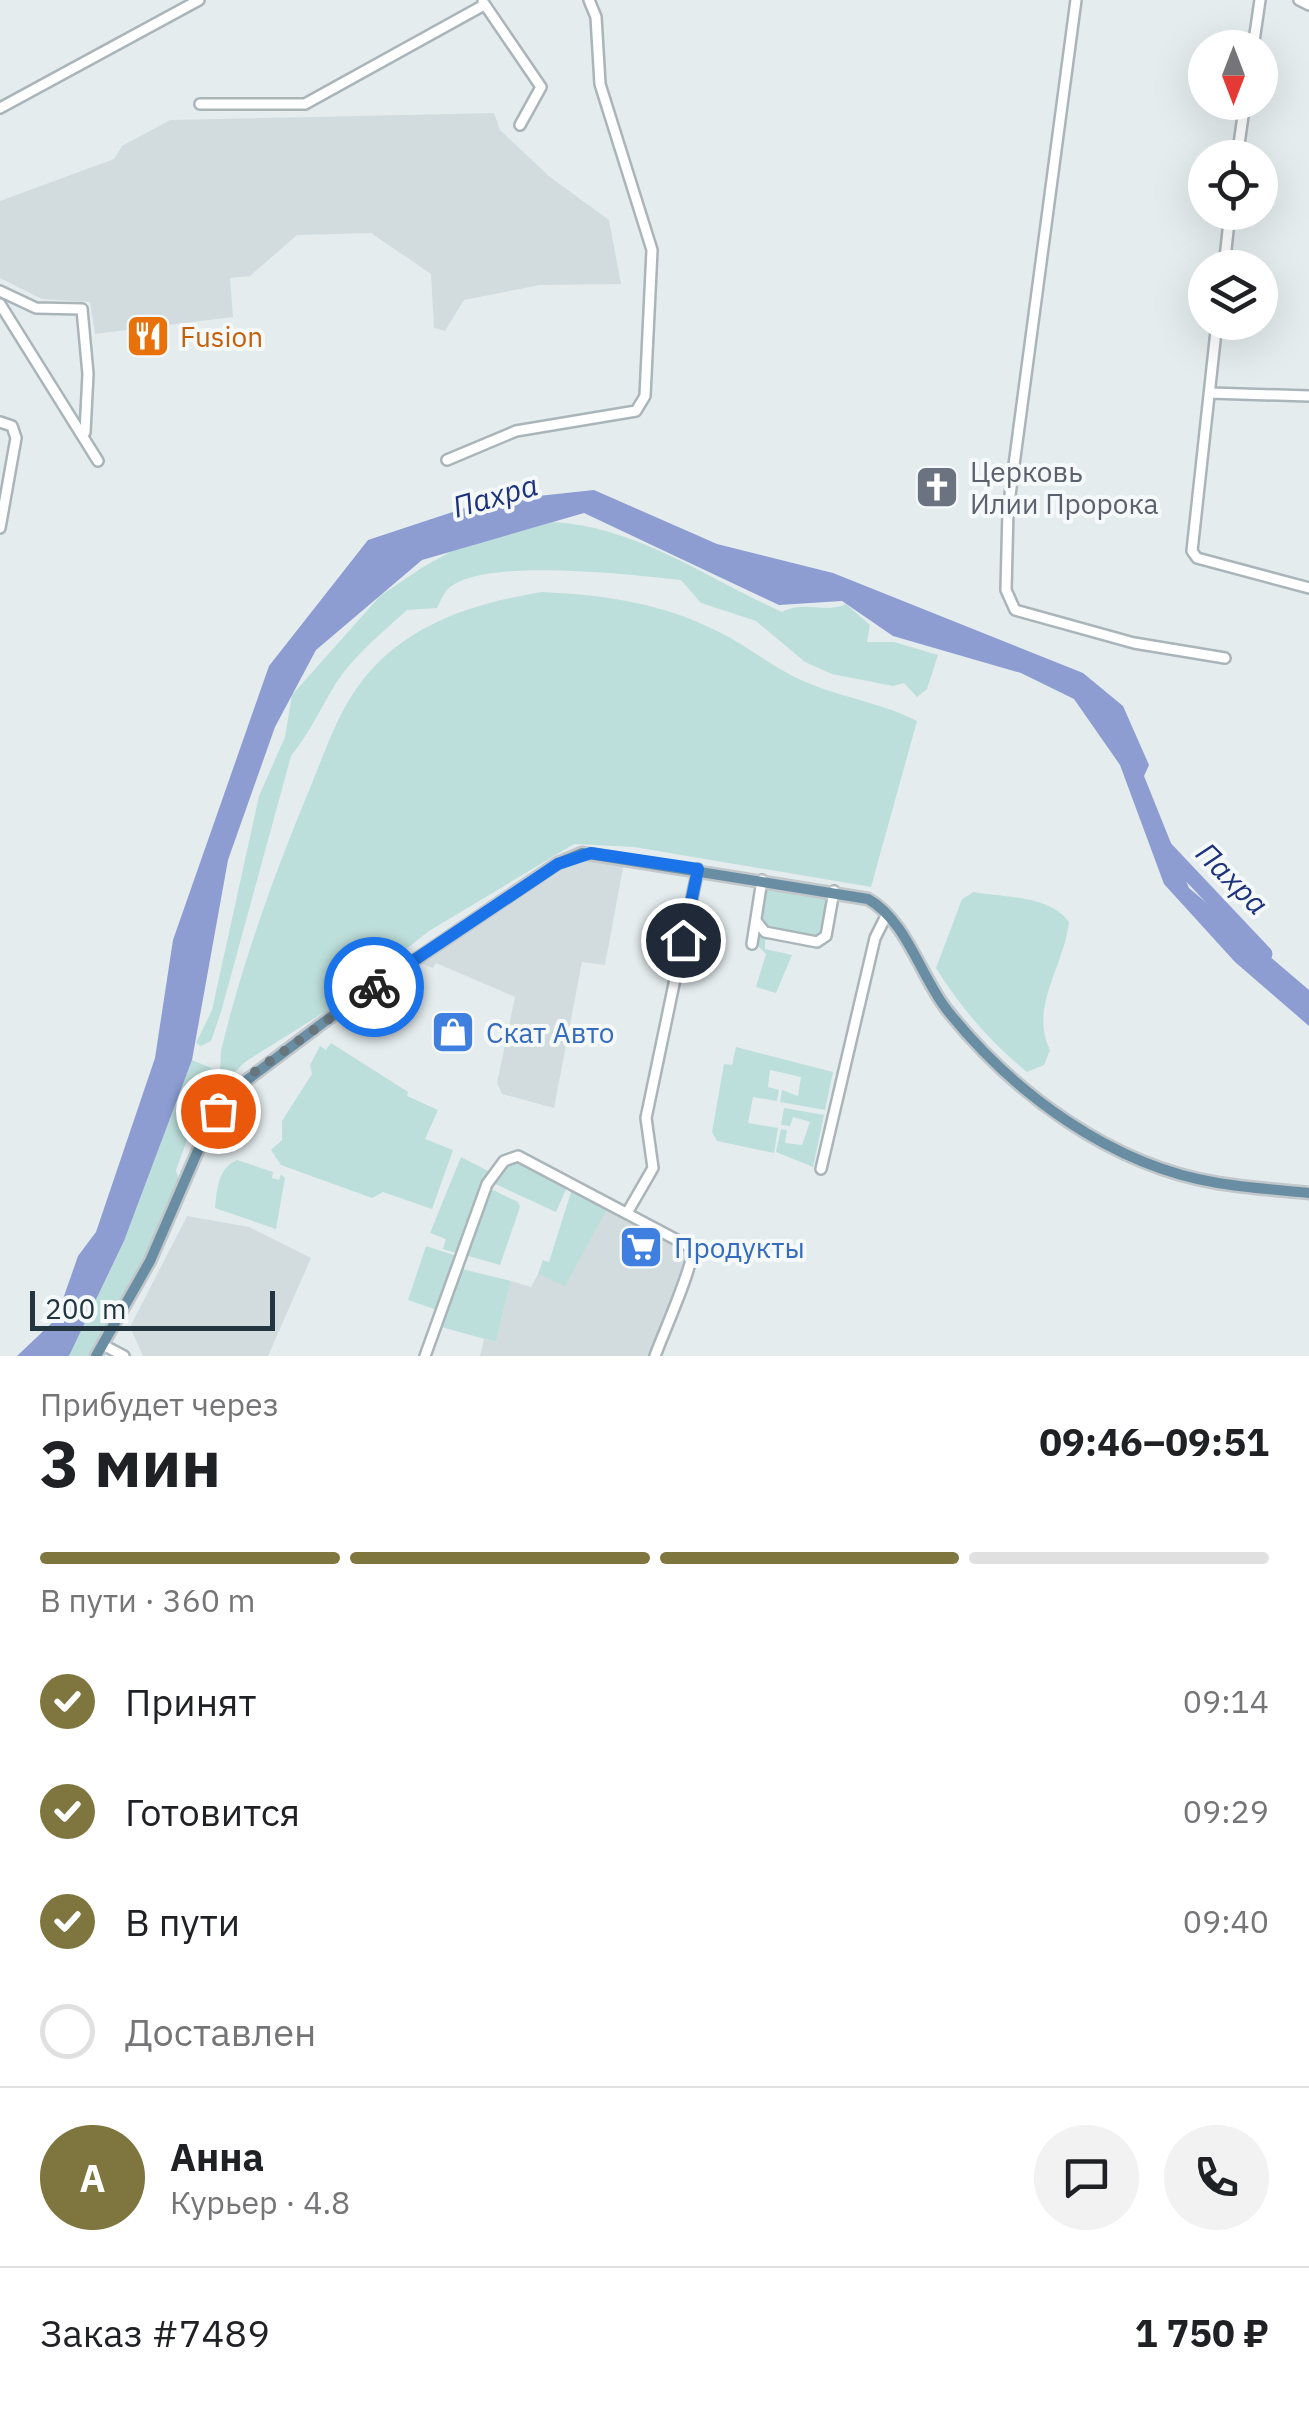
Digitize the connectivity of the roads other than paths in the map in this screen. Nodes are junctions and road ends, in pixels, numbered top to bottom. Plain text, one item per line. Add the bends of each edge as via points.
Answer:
1 (199, 0) edge
2 (590, 0) edge
3 (1076, 0) edge
4 (1260, 0) edge
5 (1299, 0) edge
6 (482, 2) edge
7 (1309, 5) edge
8 (1255, 30) edge
9 (200, 104) dead end
10 (0, 108) edge
11 (520, 125) dead end
12 (0, 291) edge
13 (0, 304) edge
14 (1216, 340) edge
15 (1210, 393) junction
16 (1309, 396) edge
17 (0, 422) edge
18 (81, 434) junction
19 (447, 460) dead end
20 (98, 461) dead end
21 (0, 528) edge
22 (1309, 588) edge
23 (1225, 658) dead end
24 (698, 869) junction
25 (762, 880) junction
26 (834, 891) junction
27 (886, 914) junction
28 (757, 922) junction
29 (752, 944) dead end
30 (821, 1169) dead end
31 (1309, 1192) edge
32 (627, 1213) junction
33 (103, 1345) junction
34 (96, 1356) edge
35 (124, 1356) edge
36 (425, 1356) edge
37 (656, 1356) edge

1 - 10 street
2 - 19 street via 600,84 652,250 644,396 636,411 516,431
3 - 23 street via 1008,510 1006,590 1016,610 1032,615 1134,643
4 - 8 street
5 - 7 street
6 - 9 street via 305,104
6 - 11 street via 541,87
12 - 18 street via 36,308 82,309 88,374
13 - 18 street
14 - 15 street
15 - 16 street
15 - 22 street via 1192,552
17 - 21 street via 12,426 16,438
18 - 20 street
24 - 25 main road
24 - 32 street via 646,1118 653,1168
24 - 33 main road via 571,856 252,1074 209,1125 150,1261
25 - 26 main road
25 - 28 street
26 - 27 main road via 868,899
26 - 28 street via 826,936 817,942 765,932
27 - 30 street via 874,938
27 - 31 main road via 945,1008 989,1057 1068,1122 1133,1159 1216,1183
28 - 29 street
32 - 36 street via 529,1160 504,1161 488,1184
32 - 37 street via 683,1242 695,1257
33 - 34 main road
33 - 35 street

